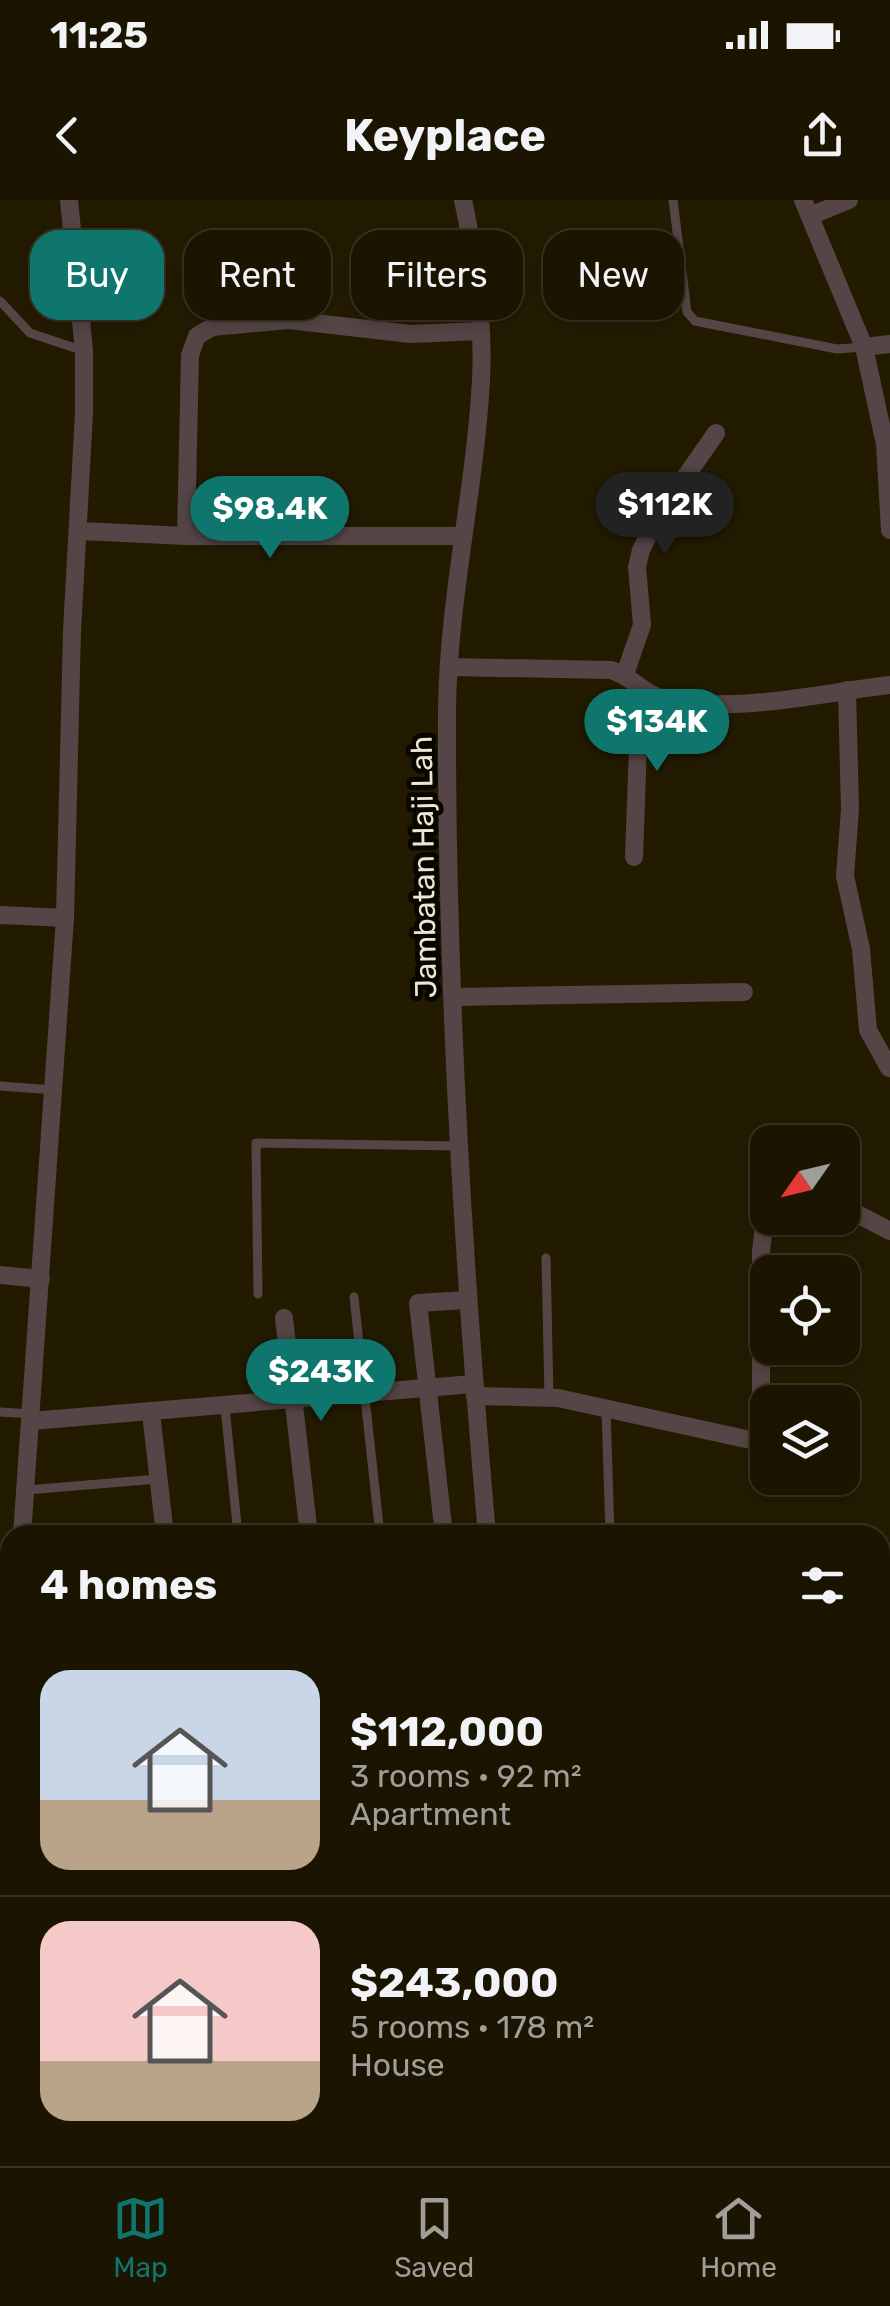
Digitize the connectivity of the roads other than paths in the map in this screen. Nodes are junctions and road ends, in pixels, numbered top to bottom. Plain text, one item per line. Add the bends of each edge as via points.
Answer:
1 (68, 200) edge
2 (464, 200) edge
3 (673, 200) edge
4 (848, 200) edge
5 (807, 208) edge
6 (0, 302) edge
7 (480, 331) junction
8 (890, 344) edge
9 (864, 348) junction
10 (84, 351) junction
11 (716, 433) dead end
12 (890, 530) edge
13 (80, 531) junction
14 (186, 536) junction
15 (462, 536) junction
16 (450, 667) junction
17 (625, 674) junction
18 (890, 685) edge
19 (640, 690) junction
20 (846, 690) junction
21 (634, 857) dead end
22 (0, 916) edge
23 (66, 918) junction
24 (744, 992) dead end
25 (454, 998) junction
26 (889, 1068) edge
27 (0, 1086) edge
28 (54, 1090) junction
29 (460, 1146) junction
30 (860, 1215) edge
31 (890, 1231) edge
32 (763, 1235) edge
33 (546, 1258) dead end
34 (0, 1276) edge
35 (41, 1280) junction
36 (258, 1294) dead end
37 (354, 1297) dead end
38 (467, 1300) junction
39 (284, 1318) dead end
40 (426, 1388) junction
41 (474, 1390) junction
42 (365, 1395) junction
43 (549, 1397) junction
44 (295, 1401) junction
45 (225, 1406) junction
46 (606, 1406) junction
47 (0, 1412) edge
48 (151, 1413) junction
49 (32, 1418) junction
50 (158, 1478) junction
51 (26, 1490) junction
52 (23, 1525) edge
53 (164, 1525) edge
54 (237, 1525) edge
55 (308, 1525) edge
56 (379, 1525) edge
57 (443, 1525) edge
58 (486, 1525) edge
59 (610, 1525) edge

1 - 10 street
2 - 7 street, Jambatan Haji Lah via 479,275
3 - 9 lane via 686,312 695,321
4 - 5 street
5 - 9 street
6 - 10 lane via 30,332
7 - 14 street via 411,334 288,320 212,326 197,336 190,354
7 - 15 street, Jambatan Haji Lah via 481,380
8 - 9 street
9 - 12 street via 885,444
10 - 13 street
11 - 17 street via 641,550 642,626
13 - 14 street
13 - 23 street
14 - 15 street
15 - 16 street, Jambatan Haji Lah
16 - 17 street
16 - 25 street, Jambatan Haji Lah
17 - 19 street
18 - 20 street
19 - 20 street via 666,700 727,703
19 - 21 street
20 - 26 street via 845,876 861,949 868,1030
22 - 23 street
23 - 28 street
24 - 25 street
25 - 29 street, Jambatan Haji Lah
27 - 28 lane
28 - 35 street
29 - 36 lane via 256,1143
29 - 38 street, Jambatan Haji Lah
30 - 31 street
32 - 46 street via 762,1438
33 - 43 lane
34 - 35 street
35 - 49 street
37 - 42 lane
38 - 40 street via 417,1294
38 - 41 street, Jambatan Haji Lah
39 - 44 street
40 - 41 street
40 - 42 street
40 - 57 street
41 - 43 street
41 - 58 street, Jambatan Haji Lah
42 - 44 street
42 - 56 lane
43 - 46 street
44 - 45 street
44 - 55 street
45 - 48 street
45 - 54 lane
46 - 59 lane
47 - 49 lane
48 - 49 street
48 - 50 street
49 - 51 street
50 - 51 lane
50 - 53 street
51 - 52 street

